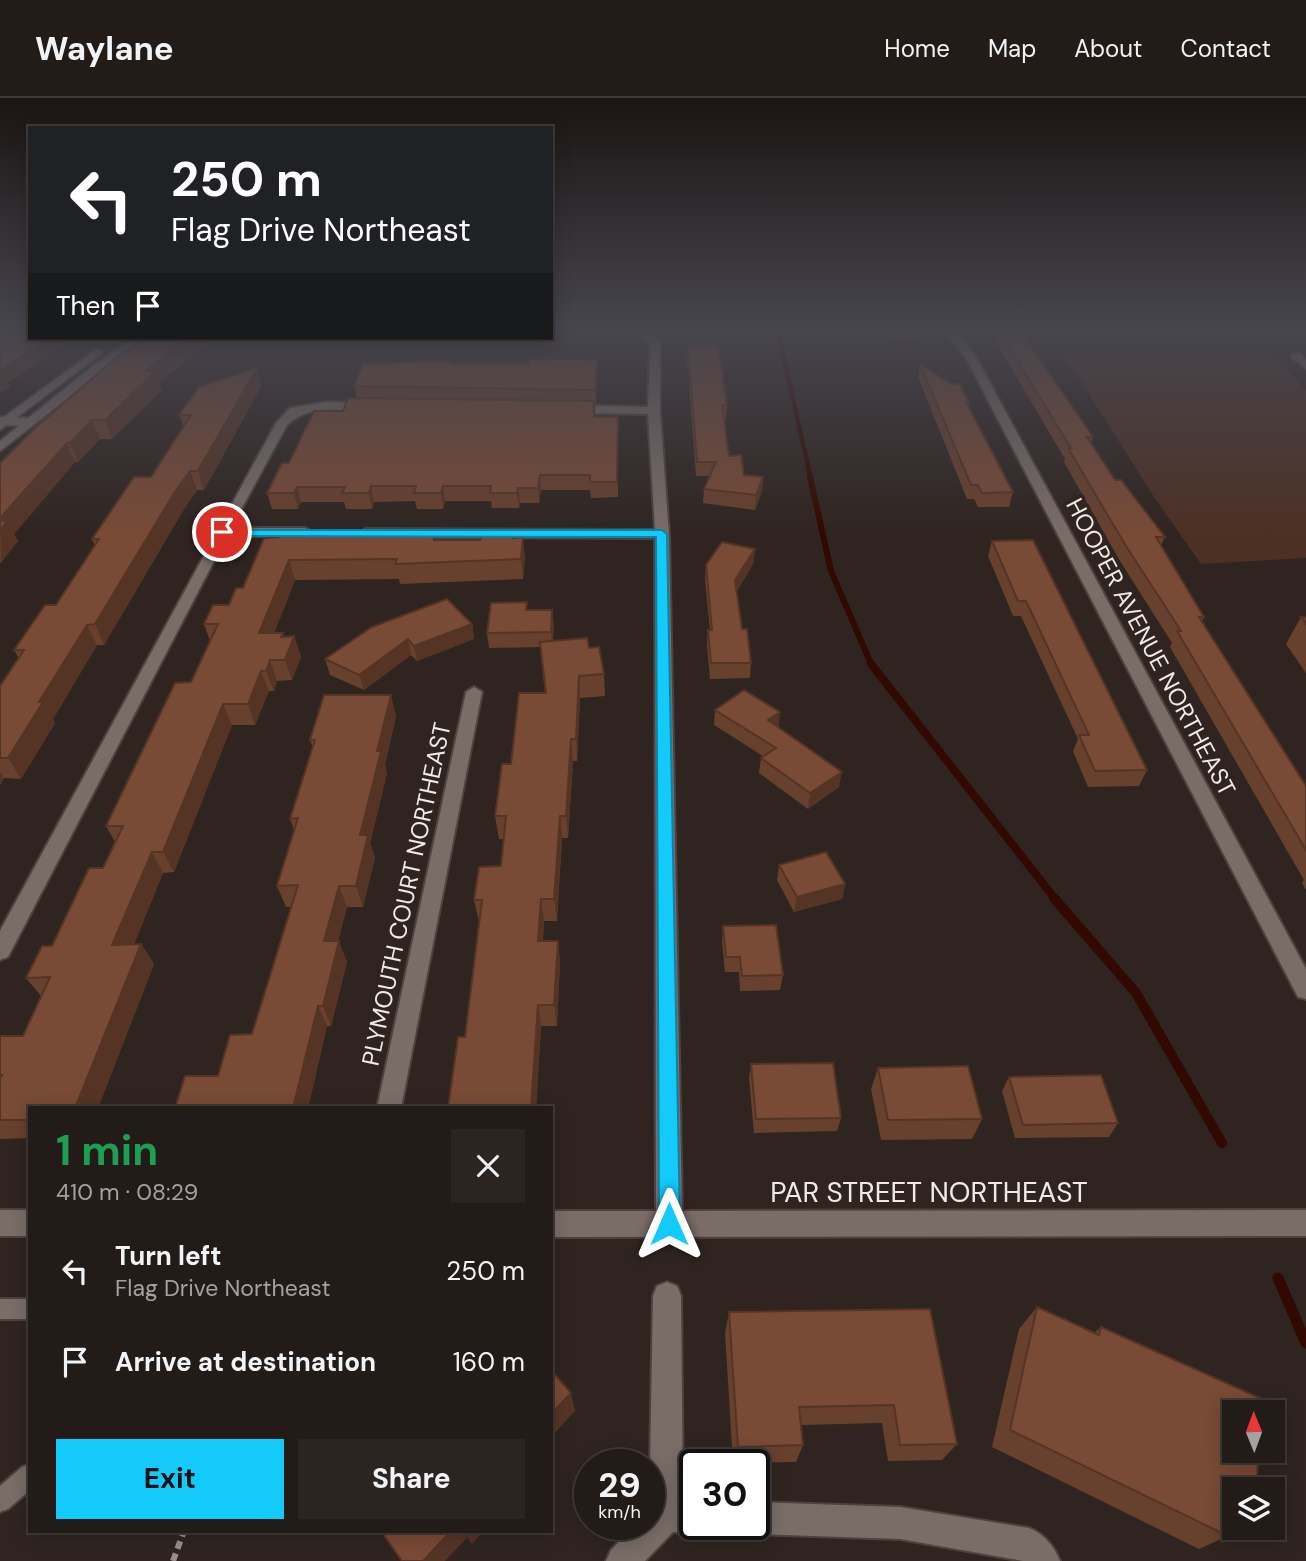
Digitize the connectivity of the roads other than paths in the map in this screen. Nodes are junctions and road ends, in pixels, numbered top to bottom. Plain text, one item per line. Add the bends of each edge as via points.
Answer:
1 (37, 397) edge
2 (62, 397) edge
3 (654, 397) edge
4 (992, 397) edge
5 (381, 407) edge
6 (558, 409) edge
7 (654, 411) junction
8 (29, 422) junction
9 (2, 423) edge
10 (0, 447) edge
11 (222, 532) junction
12 (318, 533) edge
13 (345, 533) edge
14 (662, 534) junction
15 (474, 692) dead end
16 (0, 951) edge
17 (1306, 990) edge
18 (389, 1106) edge
19 (0, 1223) edge
20 (28, 1223) edge
21 (1306, 1223) edge
22 (553, 1224) edge
23 (669, 1224) junction
24 (667, 1296) dead end
25 (0, 1309) edge
26 (28, 1309) edge
27 (28, 1477) edge
28 (679, 1485) edge
29 (0, 1501) edge
30 (679, 1518) edge
31 (770, 1519) edge
32 (622, 1561) edge
33 (1045, 1561) edge

1 - 9 street
2 - 8 street
3 - 7 street
4 - 17 street, HOOPER AVENUE NORTHEAST
5 - 11 street via 326,406 294,411 282,424
6 - 7 street
7 - 14 street
8 - 9 street
8 - 10 street
11 - 12 street
11 - 16 street
13 - 14 street
14 - 23 street
15 - 18 street, PLYMOUTH COURT NORTHEAST
19 - 20 street
21 - 23 street, PAR STREET NORTHEAST
22 - 23 street, PAR STREET NORTHEAST
24 - 28 street
25 - 26 lane
27 - 29 lane
30 - 32 street
31 - 33 street via 900,1523 1029,1544

